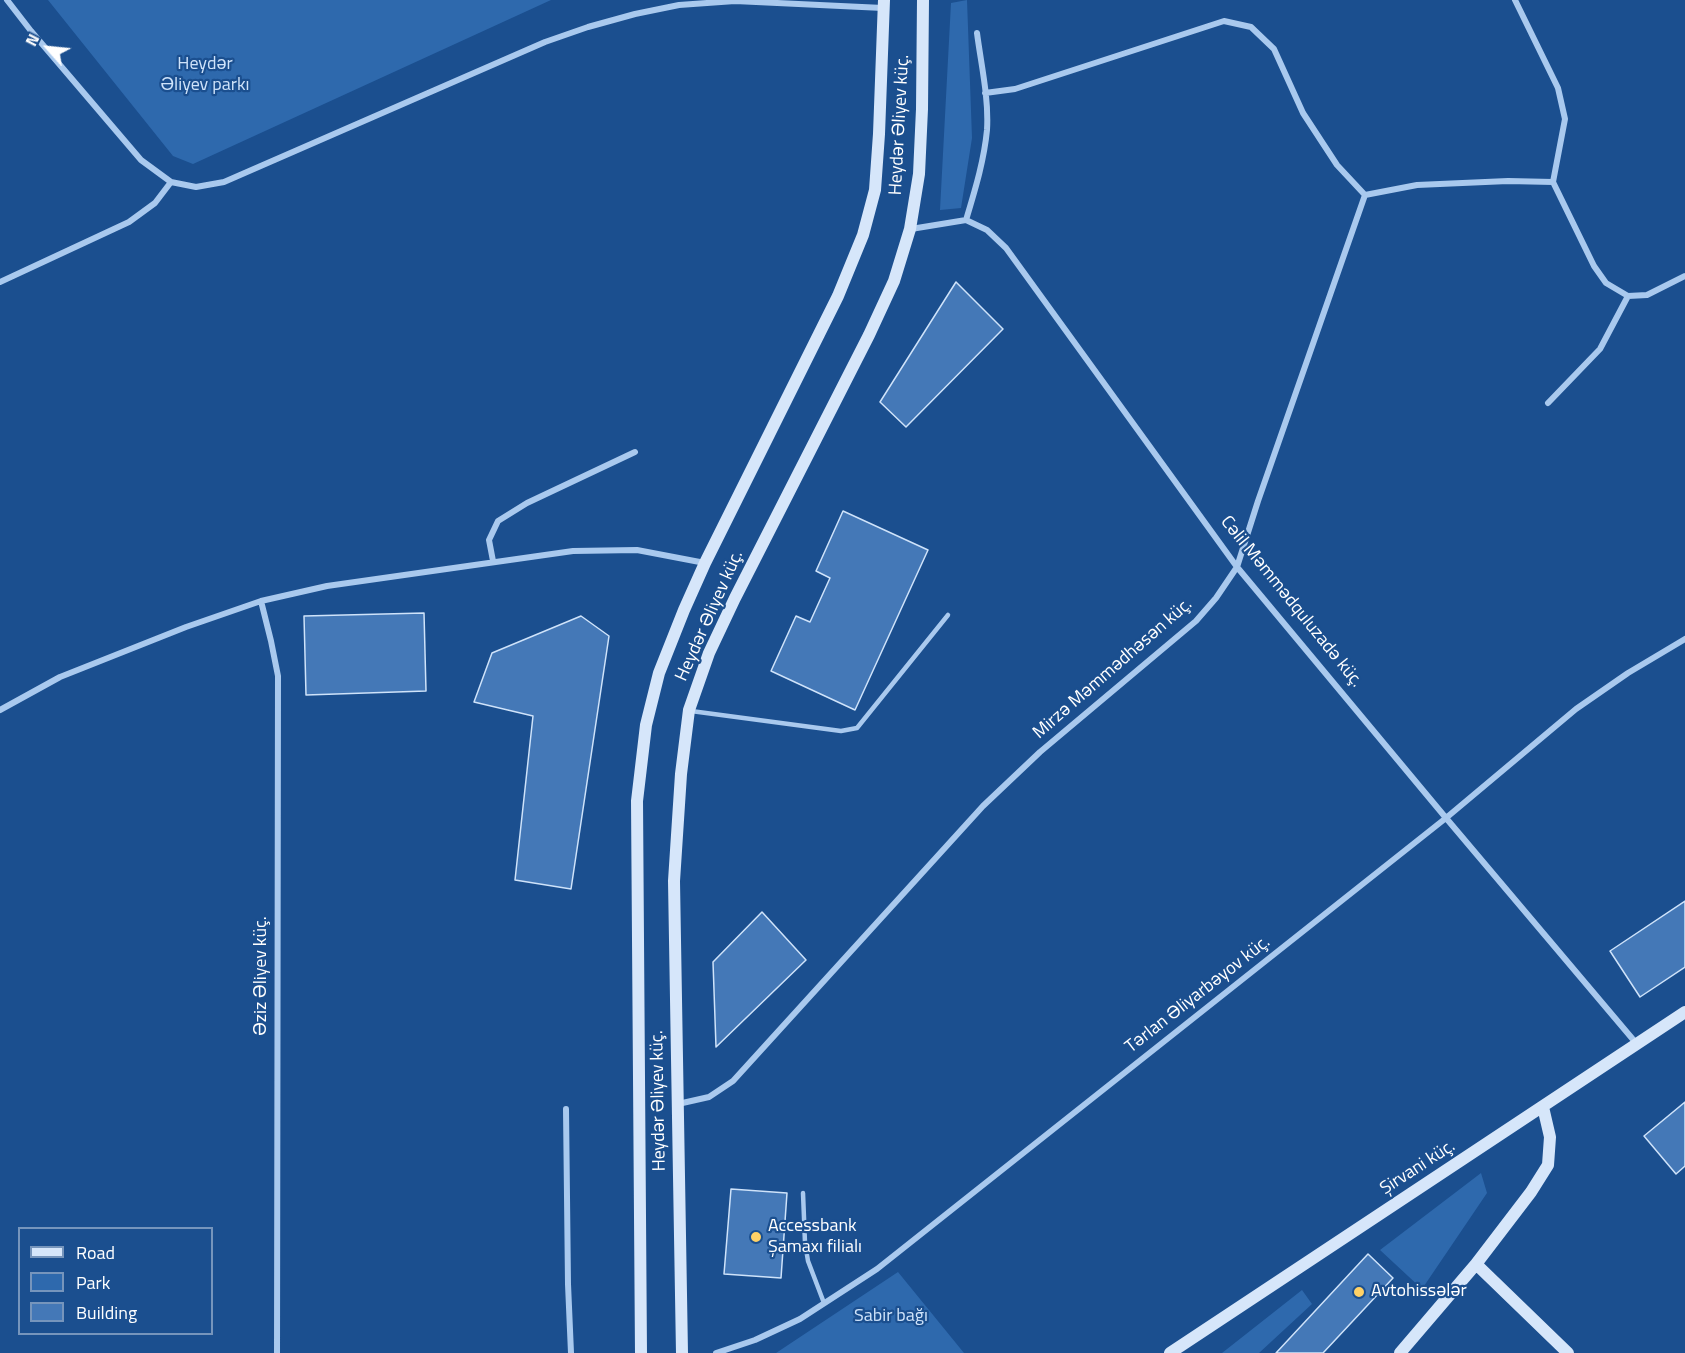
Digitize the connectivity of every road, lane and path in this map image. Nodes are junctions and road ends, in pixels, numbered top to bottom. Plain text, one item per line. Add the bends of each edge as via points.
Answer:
1 (7, 0) edge
2 (922, 0) edge
3 (1515, 0) edge
4 (884, 4) edge
5 (977, 33) dead end
6 (985, 93) junction
7 (171, 182) junction
8 (1553, 182) junction
9 (1365, 195) junction
10 (966, 220) junction
11 (910, 229) junction
12 (1685, 276) edge
13 (0, 282) edge
14 (1628, 296) junction
15 (1548, 403) dead end
16 (635, 452) dead end
17 (493, 561) junction
18 (705, 563) junction
19 (1237, 567) junction
20 (261, 601) junction
21 (948, 615) dead end
22 (1685, 639) edge
23 (0, 710) edge
24 (689, 710) junction
25 (1446, 818) junction
26 (1685, 1012) edge
27 (1637, 1044) junction
28 (677, 1104) junction
29 (1543, 1107) junction
30 (566, 1109) dead end
31 (803, 1192) dead end
32 (1476, 1264) junction
33 (824, 1303) junction
34 (276, 1353) edge
35 (571, 1353) edge
36 (641, 1353) edge
37 (682, 1353) edge
38 (716, 1353) edge
39 (1170, 1353) edge
40 (1400, 1353) edge
41 (1569, 1353) edge

1 - 7 street via 141,160
2 - 11 street, Heydər Əliyev küç. via 919,174
3 - 8 street via 1558,88 1565,119
4 - 7 street via 735,1 679,5 635,14 545,42 224,182 196,187
4 - 18 street via 875,190 863,235 838,296
5 - 6 street
6 - 9 street via 1015,89 1224,21 1251,27 1274,49 1303,113 1337,165
6 - 10 street via 987,128
7 - 13 street via 155,203 129,222
8 - 9 street via 1417,185
8 - 14 street via 1594,266 1606,283
9 - 19 street, Mirzə Məmmədhəsən küç.
10 - 11 street
10 - 19 street, Cəlil Məmmədquluzadə küç. via 987,230 1006,248
11 - 24 street, Heydər Əliyev küç. via 894,282 709,652
12 - 14 street via 1647,295
14 - 15 street via 1600,349
16 - 17 street via 526,503 498,521 489,540
17 - 18 street via 573,551 637,550
17 - 20 street via 327,586
18 - 36 street via 659,673 646,726 637,801
19 - 25 street, Cəlil Məmmədquluzadə küç.
19 - 28 street, Mirzə Məmmədhəsən küç. via 1196,621 1040,752 983,806 733,1081 709,1097
20 - 23 street via 60,677
20 - 34 street, Əziz Əliyev küç. via 278,676
21 - 24 lane via 857,728 841,730
22 - 25 street, Tərlan Əliyarbəyov küç. via 1576,709
24 - 28 street, Heydər Əliyev küç. via 674,881
25 - 27 street, Cəlil Məmmədquluzadə küç.
25 - 33 street, Tərlan Əliyarbəyov küç. via 877,1269
26 - 27 street, Şirvani küç.
27 - 29 street, Şirvani küç.
28 - 37 street, Heydər Əliyev küç.
29 - 32 street via 1550,1137 1548,1165
29 - 39 street, Şirvani küç.
30 - 35 street
31 - 33 lane via 808,1261
32 - 40 street
32 - 41 street
33 - 38 street, Tərlan Əliyarbəyov küç. via 755,1340

